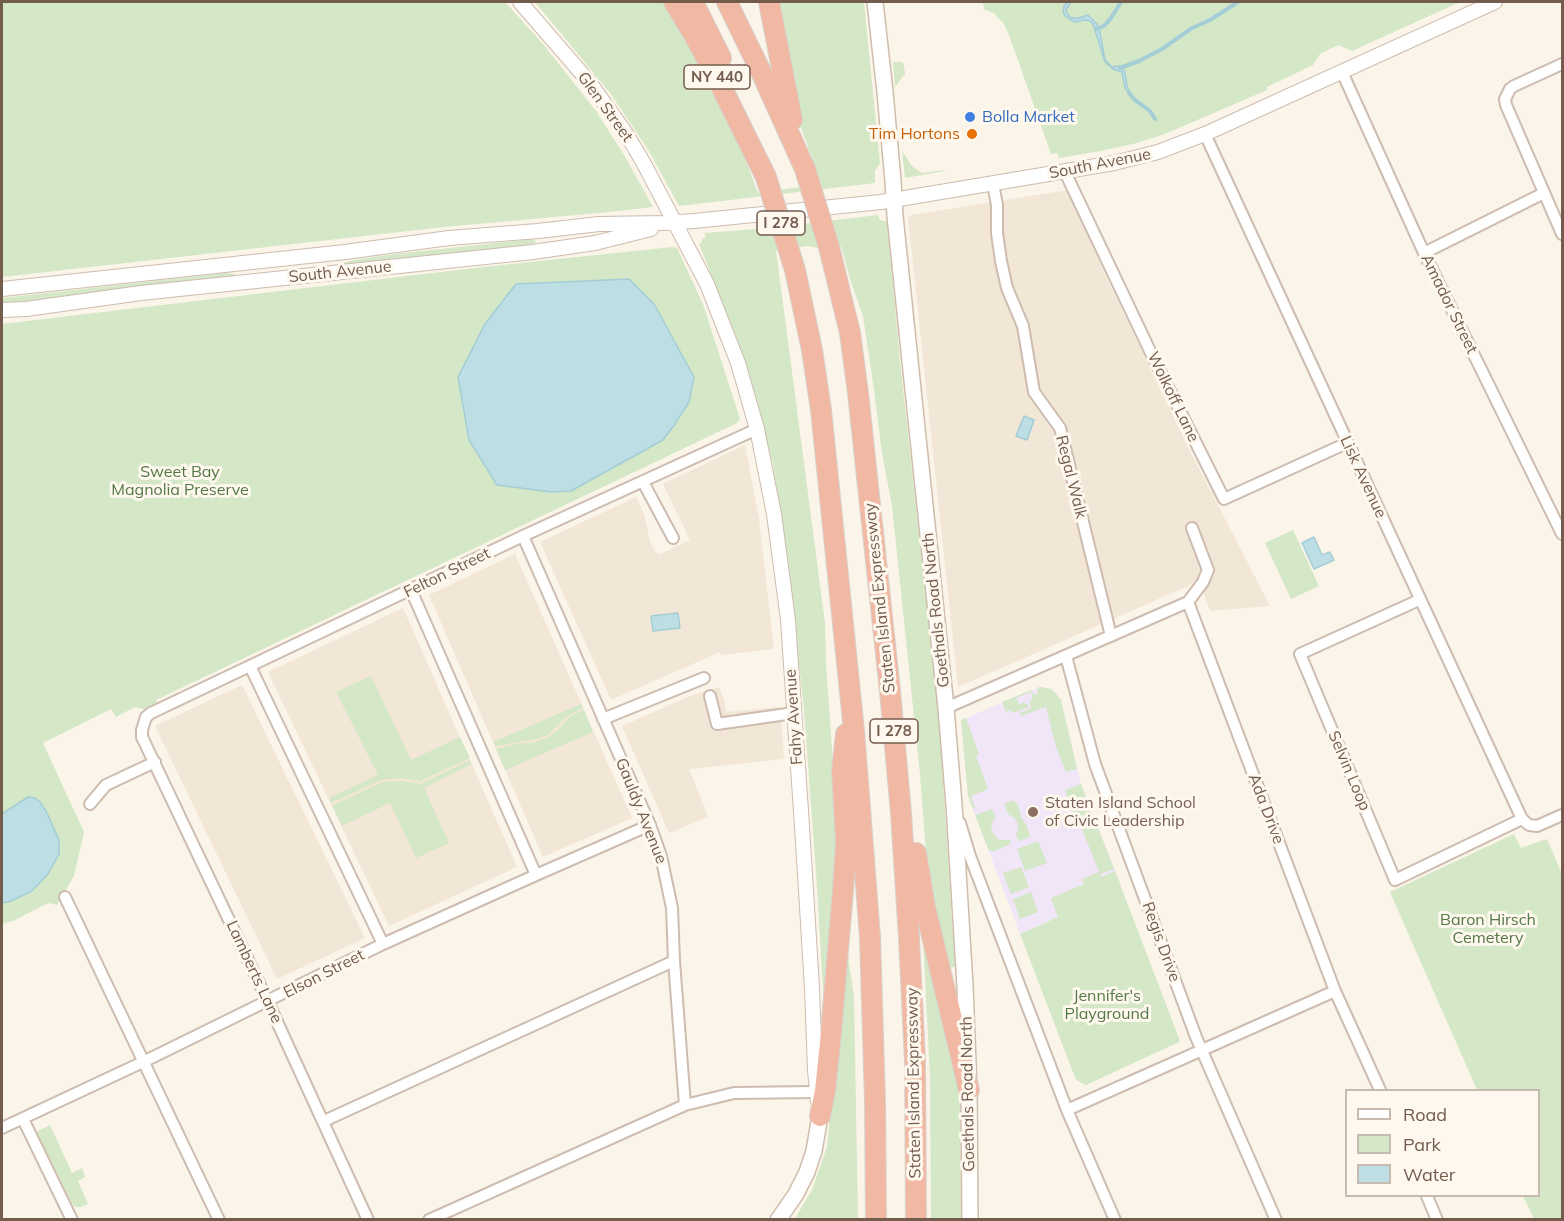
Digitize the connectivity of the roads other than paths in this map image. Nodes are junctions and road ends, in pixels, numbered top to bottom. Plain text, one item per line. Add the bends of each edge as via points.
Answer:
1 (520, 2) edge
2 (674, 2) edge
3 (693, 2) edge
4 (727, 2) edge
5 (769, 2) edge
6 (875, 2) edge
7 (1495, 2) edge
8 (1563, 63) edge
9 (1342, 72) junction
10 (1205, 134) junction
11 (757, 154) junction
12 (805, 169) junction
13 (1065, 172) junction
14 (766, 177) joint
15 (993, 184) junction
16 (1544, 193) junction
17 (894, 200) junction
18 (676, 222) junction
19 (1563, 234) edge
20 (1424, 253) junction
21 (2, 289) edge
22 (2, 310) edge
23 (757, 429) junction
24 (1347, 443) junction
25 (643, 482) junction
26 (1192, 528) dead end
27 (1563, 534) edge
28 (523, 536) junction
29 (673, 538) dead end
30 (411, 590) junction
31 (1419, 600) junction
32 (1188, 602) junction
33 (1111, 636) junction
34 (1066, 656) junction
35 (250, 666) junction
36 (704, 678) dead end
37 (850, 690) junction
38 (890, 691) junction
39 (710, 696) dead end
40 (946, 708) junction
41 (794, 713) junction
42 (603, 719) junction
43 (143, 724) joint
44 (155, 762) junction
45 (90, 804) dead end
46 (954, 805) junction
47 (1563, 815) edge
48 (1522, 819) junction
49 (650, 825) junction
50 (536, 875) junction
51 (64, 897) dead end
52 (383, 944) junction
53 (674, 961) junction
54 (1335, 991) junction
55 (268, 1002) junction
56 (1202, 1050) junction
57 (143, 1062) junction
58 (1380, 1089) edge
59 (969, 1090) junction
60 (816, 1092) junction
61 (685, 1105) junction
62 (1067, 1110) junction
63 (820, 1116) junction
64 (23, 1119) junction
65 (324, 1121) junction
66 (3, 1123) edge
67 (1427, 1197) edge
68 (72, 1220) edge
69 (219, 1220) edge
70 (368, 1220) edge
71 (429, 1220) edge
72 (778, 1220) edge
73 (876, 1220) edge
74 (916, 1220) edge
75 (970, 1220) edge
76 (1115, 1220) edge
77 (1276, 1220) edge
78 (1437, 1220) edge

1 - 18 street, Glen Street via 590,83 627,135
2 - 11 highway, NY 440
3 - 11 highway via 739,96
4 - 12 highway, Staten Island Expressway
5 - 12 highway
6 - 17 main road, Goethals Road North
7 - 9 street, South Avenue
8 - 16 street via 1514,86 1506,95 1506,105
9 - 10 street, South Avenue
9 - 20 street, Amador Street
10 - 13 street, South Avenue via 1147,155
10 - 24 street, Lisk Avenue
11 - 14 highway, NY 440
12 - 38 highway, Staten Island Expressway / I 278, bridge via 829,247 855,363
13 - 15 street, South Avenue
13 - 24 street, Wolkoff Lane via 1224,499
14 - 37 highway, I 278, bridge via 795,270 812,350
15 - 17 street, South Avenue
15 - 33 street, Regal Walk via 1001,261 1023,326 1034,392 1060,429
16 - 19 street
16 - 20 street
17 - 18 street, South Avenue
17 - 40 main road, Goethals Road North
18 - 21 street, South Avenue via 599,224 449,238
18 - 22 street, South Avenue via 595,243 533,252
18 - 23 street, Fahy Avenue via 707,284 738,363
20 - 27 street, Amador Street
23 - 25 street, Felton Street
23 - 41 street, Fahy Avenue via 774,514 788,620
24 - 31 street, Lisk Avenue
25 - 28 street, Felton Street
25 - 29 street
26 - 32 street via 1208,570
28 - 30 street, Felton Street
28 - 42 street, Gauldy Avenue
30 - 35 street, Felton Street
30 - 50 street
31 - 48 street, Lisk Avenue
31 - 48 street, Selvin Loop via 1300,654 1395,880
32 - 33 street
32 - 54 street, Ada Drive
33 - 34 street
34 - 40 street
34 - 56 street, Regis Drive via 1095,764
35 - 43 street, Felton Street via 151,713
35 - 52 street
36 - 42 street
37 - 63 highway via 842,770 846,834 843,890
37 - 73 highway, I 278 via 870,937
38 - 59 highway via 913,811 922,892
38 - 74 highway, Staten Island Expressway / I 278 via 911,979
39 - 41 street via 717,724
40 - 46 main road, Goethals Road North
41 - 60 street, Fahy Avenue
42 - 49 street, Gauldy Avenue
43 - 44 street, Lamberts Lane via 142,737
44 - 45 street via 106,785
44 - 55 street, Lamberts Lane
46 - 59 main road, Goethals Road North
46 - 62 street
47 - 48 street via 1537,826
49 - 50 street, Elson Street
49 - 53 street, Gauldy Avenue via 668,882
50 - 52 street, Elson Street
51 - 57 street
52 - 55 street, Elson Street
53 - 61 street, Gauldy Avenue
53 - 65 street
54 - 56 street
54 - 58 street, Ada Drive
55 - 57 street, Elson Street
55 - 65 street, Lamberts Lane
56 - 62 street
56 - 77 street, Regis Drive
57 - 64 street, Elson Street
57 - 69 street
59 - 75 main road, Goethals Road North
60 - 61 street via 734,1093
60 - 63 street, Fahy Avenue
61 - 71 street
62 - 76 street
63 - 72 main road, Fahy Avenue via 807,1172
64 - 66 street, Elson Street
64 - 68 street
65 - 70 street, Lamberts Lane
67 - 78 street

